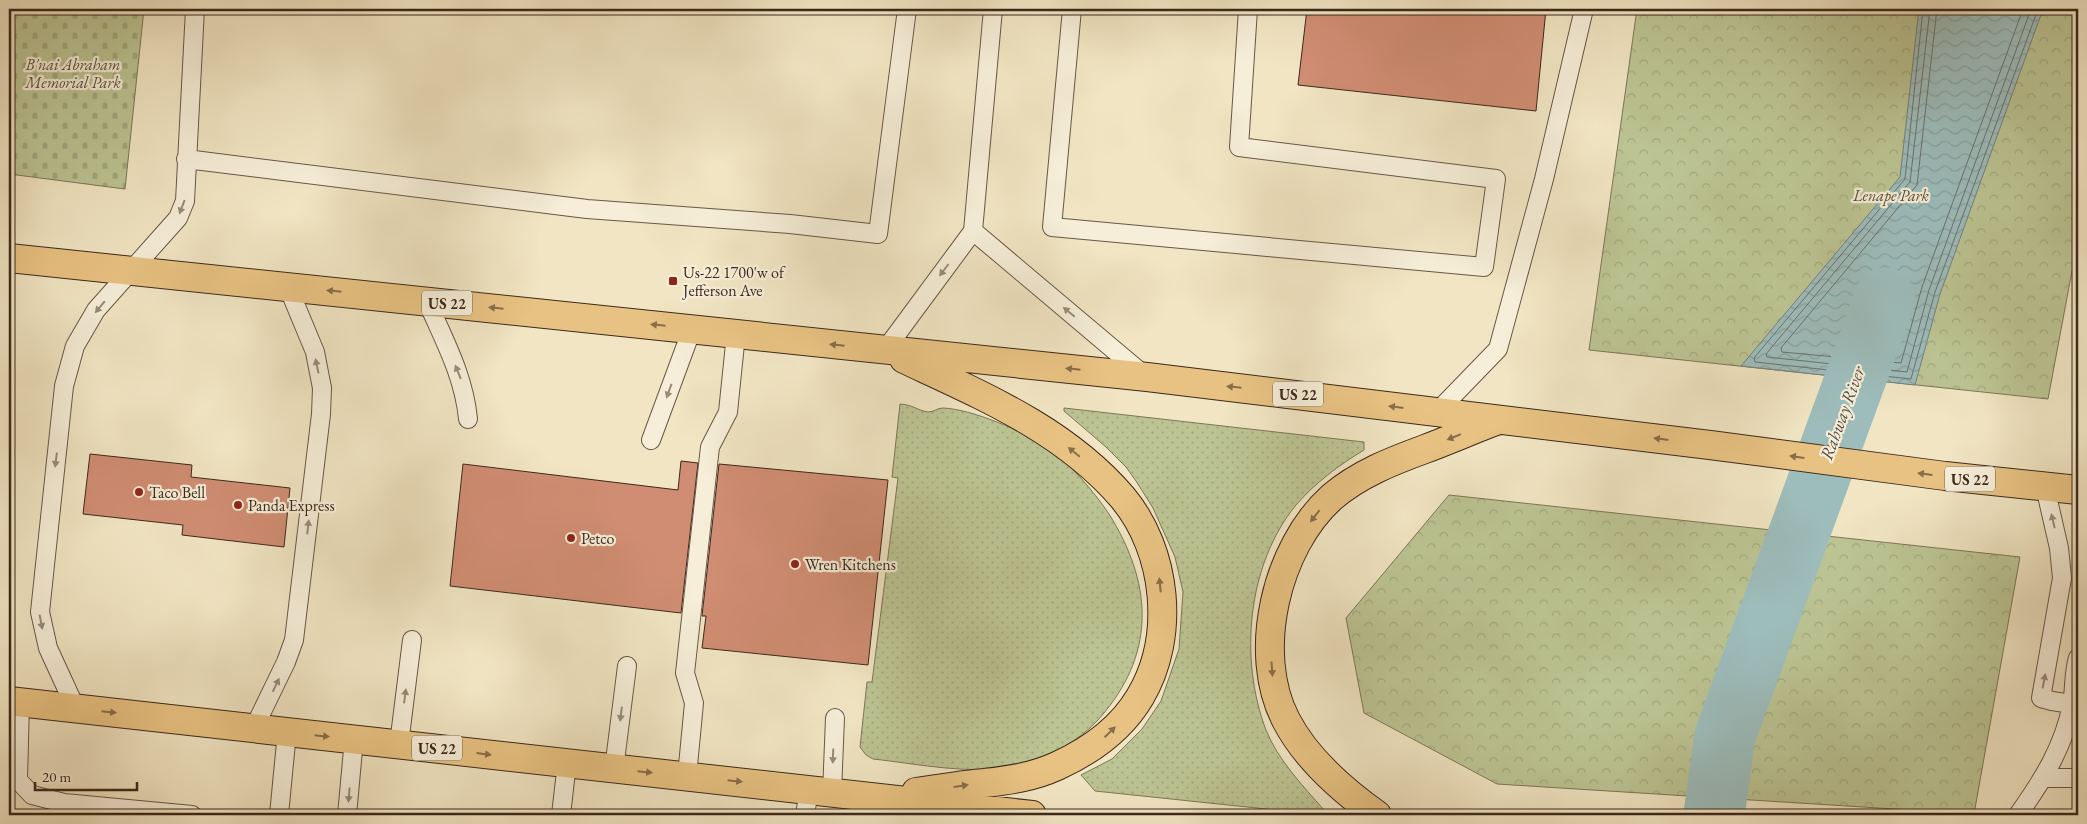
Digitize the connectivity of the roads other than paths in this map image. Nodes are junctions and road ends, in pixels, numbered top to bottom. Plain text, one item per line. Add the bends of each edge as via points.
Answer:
1 (195, 9) edge
2 (907, 9) edge
3 (993, 9) edge
4 (1072, 9) edge
5 (1248, 9) edge
6 (1584, 9) edge
7 (186, 159) junction
8 (973, 231) junction
9 (9, 258) edge
10 (132, 271) junction
11 (288, 286) junction
12 (427, 301) junction
13 (692, 329) junction
14 (736, 334) junction
15 (885, 350) junction
16 (1147, 377) junction
17 (1437, 412) junction
18 (468, 419) dead end
19 (1499, 419) junction
20 (651, 440) dead end
21 (2044, 487) junction
22 (2078, 490) edge
23 (412, 640) dead end
24 (2078, 658) edge
25 (627, 666) dead end
26 (14, 702) edge
27 (2072, 704) junction
28 (76, 709) junction
29 (835, 718) dead end
30 (254, 728) junction
31 (287, 732) junction
32 (354, 739) junction
33 (399, 744) junction
34 (567, 764) junction
35 (614, 769) junction
36 (687, 776) junction
37 (2044, 778) junction
38 (2078, 778) edge
39 (14, 784) edge
40 (878, 798) junction
41 (815, 799) edge
42 (192, 815) edge
43 (278, 815) edge
44 (347, 815) edge
45 (561, 815) edge
46 (1032, 815) edge
47 (1377, 815) edge
48 (2018, 815) edge

1 - 7 lane
2 - 7 lane via 878,234 587,209
3 - 8 lane
4 - 5 lane via 1052,227 1484,268 1496,178 1240,147
6 - 17 lane via 1544,179 1498,349
7 -> 10 lane via 185,201 178,218
8 -> 15 lane
16 -> 8 lane
9 - 10 highway, US 22
10 - 11 highway, US 22
10 -> 28 lane via 96,310 85,328 75,346 64,386 40,612 48,648
12 -> 11 highway, US 22
30 -> 11 lane via 294,640 321,414 322,388 314,352
13 -> 12 highway, US 22
18 -> 12 lane via 461,378
13 - 14 highway, US 22
13 -> 20 lane
15 -> 14 highway, US 22
14 - 36 lane via 728,412 710,447 685,673 694,703
16 -> 15 highway, US 22
40 -> 15 highway via 1017,779 1056,767 1096,746 1140,697 1150,677 1162,628 1159,575 1150,547 1138,520 1104,478 1037,425
17 -> 16 highway, US 22
17 - 19 highway, US 22
21 -> 19 highway, US 22
19 -> 47 highway via 1372,470 1332,497 1302,532 1278,590 1271,651 1277,698 1286,719 1310,756
21 - 22 highway, US 22
27 -> 21 lane via 2041,698 2062,578 2059,548
33 -> 23 lane
24 - 27 lane
25 -> 35 lane
26 - 28 highway, US 22
26 - 39 lane
27 - 37 lane via 2062,742
28 -> 30 highway, US 22
29 -> 41 lane
30 - 31 highway, US 22
31 -> 32 highway, US 22
31 - 43 lane
32 - 33 highway, US 22
32 -> 44 lane
33 -> 34 highway, US 22
34 - 35 highway, US 22
34 - 45 lane
35 -> 36 highway, US 22
36 -> 41 highway, US 22
37 - 38 lane
37 - 48 lane
39 - 42 lane via 32,795 64,803
40 - 41 highway, US 22
40 - 46 highway, US 22

